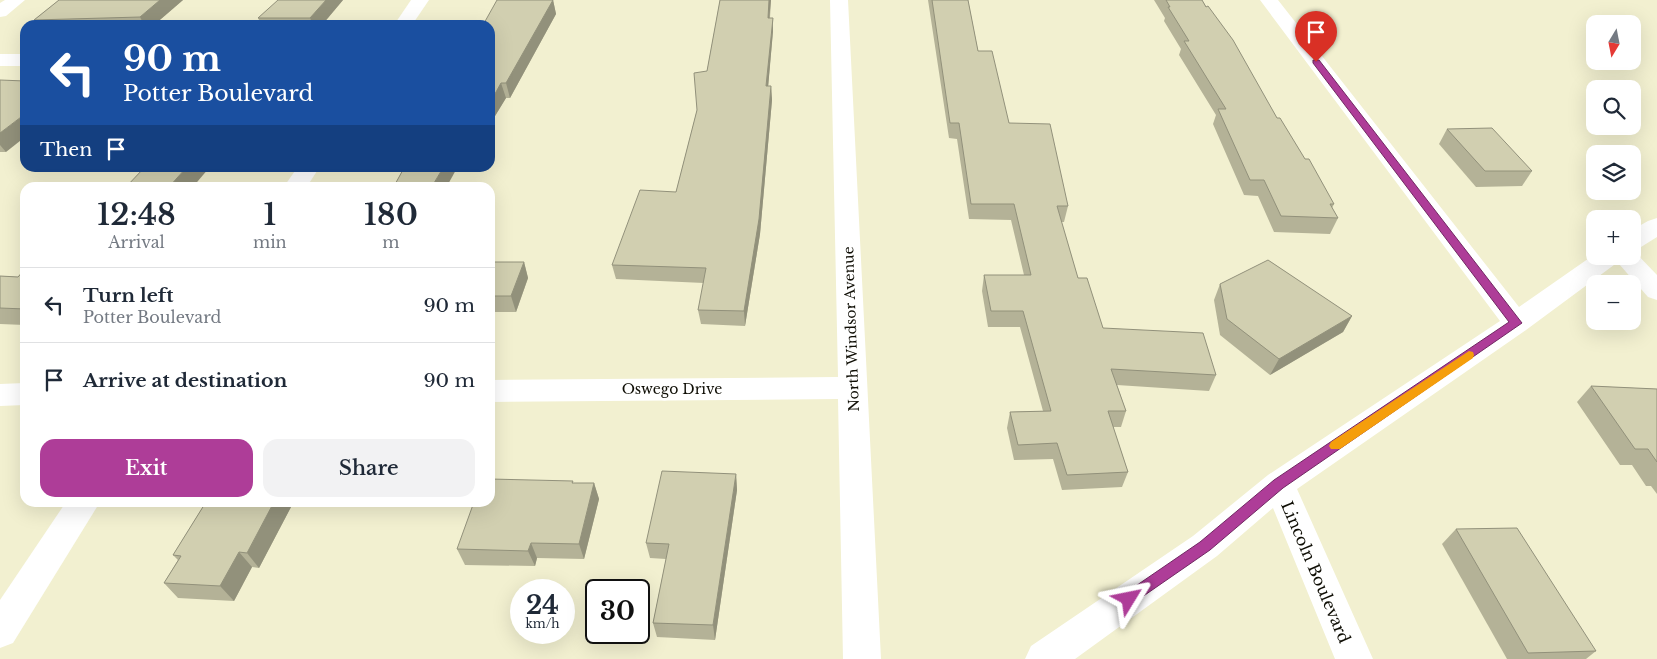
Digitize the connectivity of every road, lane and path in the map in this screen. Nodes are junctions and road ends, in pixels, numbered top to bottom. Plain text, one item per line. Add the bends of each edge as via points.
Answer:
1 (16, 0) edge
2 (420, 0) edge
3 (839, 0) edge
4 (1269, 0) edge
5 (0, 12) edge
6 (406, 20) edge
7 (0, 60) edge
8 (20, 60) edge
9 (1657, 226) edge
10 (1641, 236) edge
11 (1597, 265) edge
12 (1632, 265) edge
13 (1657, 291) edge
14 (1516, 323) junction
15 (854, 388) junction
16 (495, 391) edge
17 (20, 394) edge
18 (0, 395) edge
19 (1278, 484) junction
20 (81, 507) edge
21 (0, 631) edge
22 (862, 659) edge
23 (1044, 659) edge
24 (1354, 659) edge

1 - 5 street
2 - 6 street
3 - 15 street, North Windsor Avenue
4 - 14 street
7 - 8 street
9 - 10 street
11 - 14 street
12 - 13 street
14 - 19 street
15 - 16 street, Oswego Drive
15 - 22 street, North Windsor Avenue
17 - 18 street
19 - 23 street via 1205,546
19 - 24 street, Lincoln Boulevard
20 - 21 street

